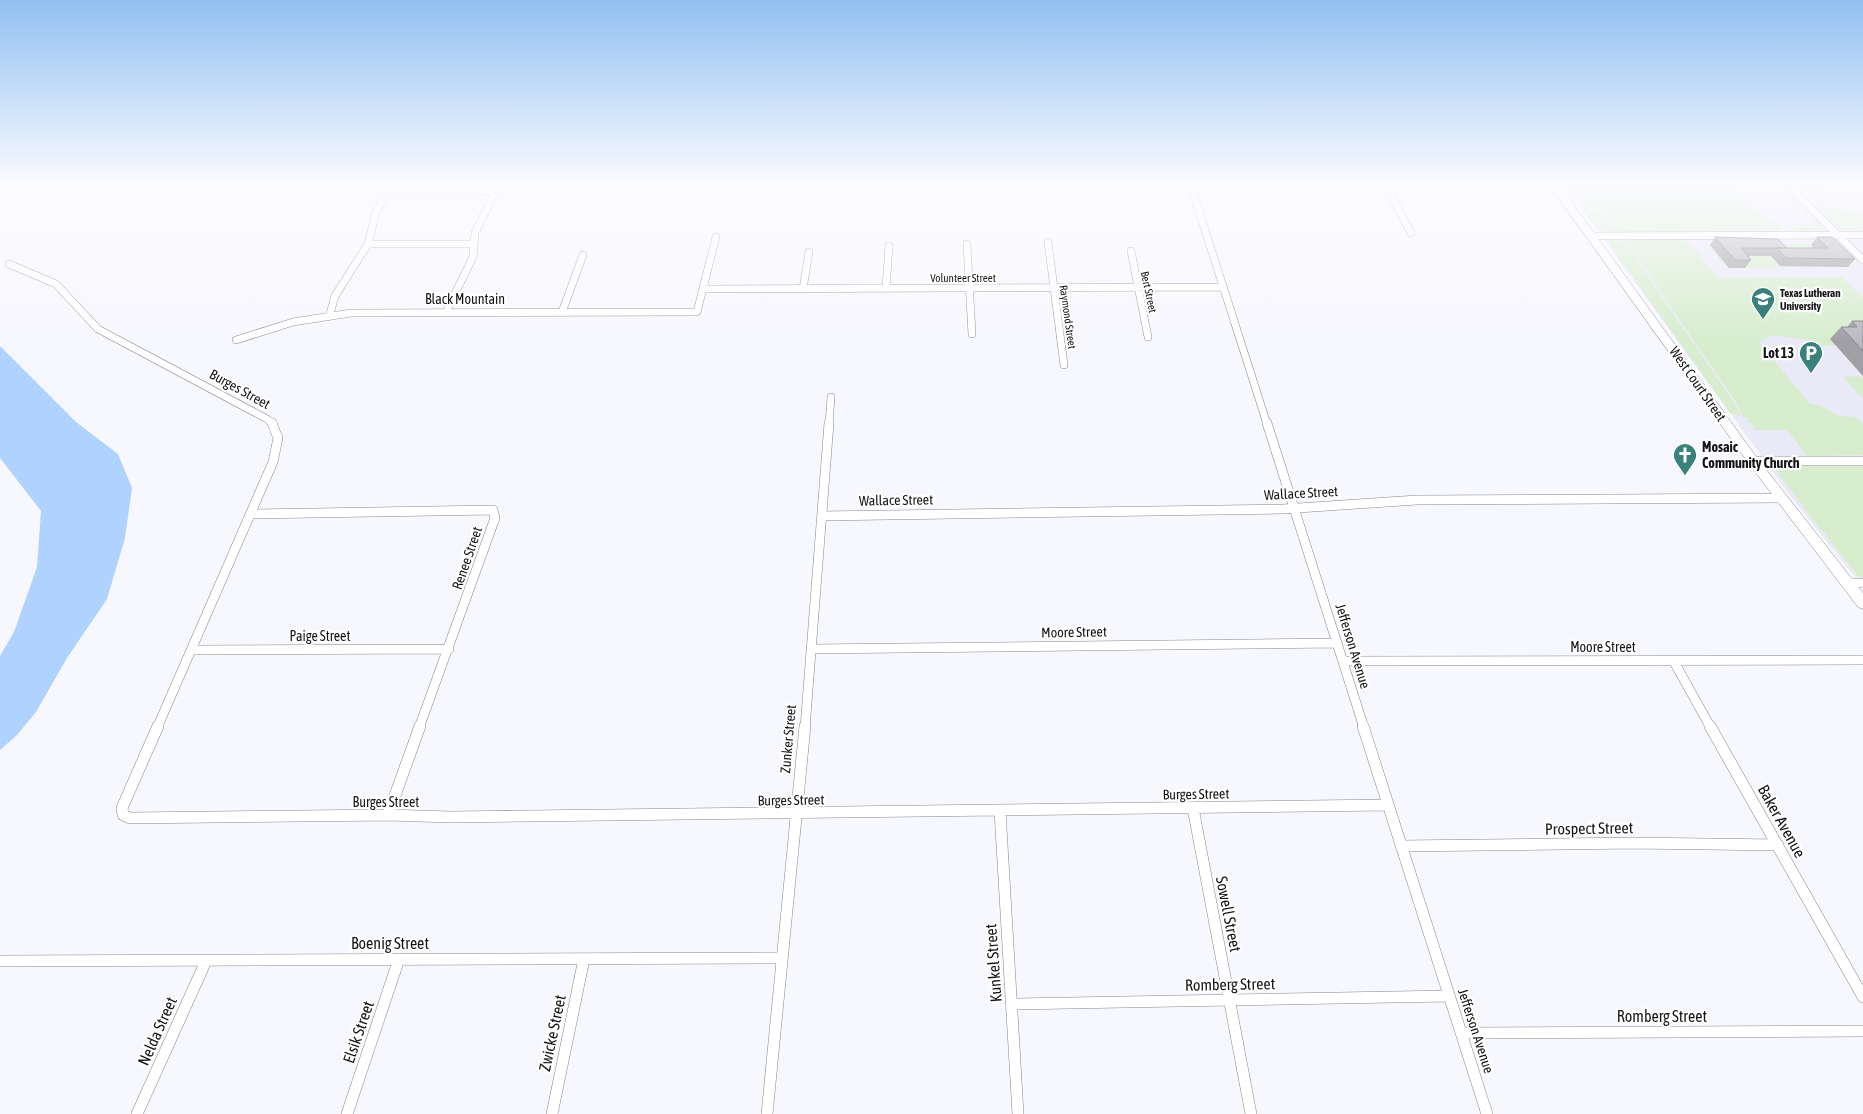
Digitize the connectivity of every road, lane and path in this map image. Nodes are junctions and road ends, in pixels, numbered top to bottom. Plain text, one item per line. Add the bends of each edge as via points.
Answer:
1 (371, 238) edge
2 (474, 238) edge
3 (716, 238) edge
4 (1207, 238) edge
5 (1593, 238) edge
6 (1841, 238) edge
7 (1048, 242) dead end
8 (368, 244) junction
9 (473, 244) junction
10 (967, 244) dead end
11 (889, 246) dead end
12 (809, 252) dead end
13 (1131, 252) dead end
14 (583, 255) dead end
15 (1863, 260) edge
16 (9, 264) dead end
17 (1137, 287) junction
18 (1223, 287) junction
19 (886, 288) junction
20 (969, 288) junction
21 (1054, 288) junction
22 (703, 289) junction
23 (803, 289) junction
24 (446, 312) junction
25 (562, 312) junction
26 (697, 312) joint
27 (330, 314) junction
28 (972, 334) dead end
29 (1148, 337) dead end
30 (236, 340) dead end
31 (1064, 365) dead end
32 (831, 397) dead end
33 (1752, 461) junction
34 (1863, 461) edge
35 (1780, 498) junction
36 (1293, 507) junction
37 (251, 514) junction
38 (822, 516) junction
39 (1848, 583) junction
40 (1863, 583) edge
41 (1863, 603) edge
42 (1337, 643) junction
43 (811, 648) junction
44 (449, 649) junction
45 (192, 650) junction
46 (1674, 660) junction
47 (1863, 660) edge
48 (1343, 661) junction
49 (1387, 805) junction
50 (1193, 808) junction
51 (1000, 811) junction
52 (796, 814) junction
53 (388, 815) junction
54 (1778, 845) junction
55 (1401, 846) junction
56 (781, 958) junction
57 (399, 959) junction
58 (584, 959) junction
59 (0, 961) edge
60 (206, 961) junction
61 (1448, 996) junction
62 (1863, 997) edge
63 (1229, 1000) junction
64 (1012, 1004) junction
65 (1863, 1031) edge
66 (1461, 1033) junction
67 (137, 1114) edge
68 (347, 1114) edge
69 (552, 1114) edge
70 (767, 1114) edge
71 (1018, 1114) edge
72 (1251, 1114) edge
73 (1487, 1114) edge

1 - 8 street
2 - 9 street
3 - 22 street
4 - 18 street, Jefferson Avenue
5 - 33 main road, West Court Street
6 - 15 street
7 - 21 street, Raymond Street
8 - 9 street
8 - 27 street via 335,296
9 - 24 street via 473,257
10 - 20 street
11 - 19 street
12 - 23 street
13 - 17 street, Bert Street
14 - 25 street
16 - 37 street, Burges Street via 61,288 98,329 274,424 279,435 273,462
17 - 18 street, Volunteer Street
17 - 21 street, Volunteer Street
17 - 29 street, Bert Street
18 - 36 street, Jefferson Avenue
19 - 20 street, Volunteer Street
19 - 23 street, Volunteer Street
20 - 21 street, Volunteer Street
20 - 28 street
21 - 31 street, Raymond Street
22 - 23 street, Volunteer Street
22 - 26 street
24 - 25 street, Black Mountain
24 - 27 street, Black Mountain
25 - 26 street, Black Mountain
27 - 30 street, Black Mountain via 267,328
32 - 38 street, Zunker Street
33 - 34 street
33 - 35 main road, West Court Street
35 - 36 street, Wallace Street via 1417,500
35 - 39 main road, West Court Street
36 - 38 street, Wallace Street
36 - 42 street, Jefferson Avenue
37 - 44 street, Renee Street via 493,510 495,518
37 - 45 street, Burges Street
38 - 43 street, Zunker Street
39 - 40 street
39 - 41 main road, West Court Street
42 - 43 street, Moore Street
42 - 48 street, Jefferson Avenue
43 - 52 street, Zunker Street
44 - 45 street, Paige Street
44 - 53 street, Renee Street
45 - 53 street, Burges Street via 122,808 123,816
46 - 47 street, Moore Street
46 - 48 street, Moore Street
46 - 54 street, Baker Avenue
48 - 49 street, Jefferson Avenue
49 - 50 street, Burges Street
49 - 55 street, Jefferson Avenue
50 - 51 street, Burges Street
50 - 63 street, Sowell Street
51 - 52 street, Burges Street
51 - 64 street, Kunkel Street
52 - 53 street, Burges Street
52 - 56 street, Zunker Street
54 - 55 street, Prospect Street
54 - 62 street, Baker Avenue
55 - 61 street, Jefferson Avenue
56 - 58 street, Boenig Street
56 - 70 street, Zunker Street
57 - 58 street, Boenig Street
57 - 60 street, Boenig Street
57 - 68 street, Elsik Street
58 - 69 street, Zwicke Street
59 - 60 street, Boenig Street
60 - 67 street, Nelda Street
61 - 63 street, Romberg Street
61 - 66 street, Jefferson Avenue
63 - 64 street, Romberg Street
63 - 72 street, Sowell Street
64 - 71 street, Kunkel Street
65 - 66 street, Romberg Street
66 - 73 street, Jefferson Avenue

